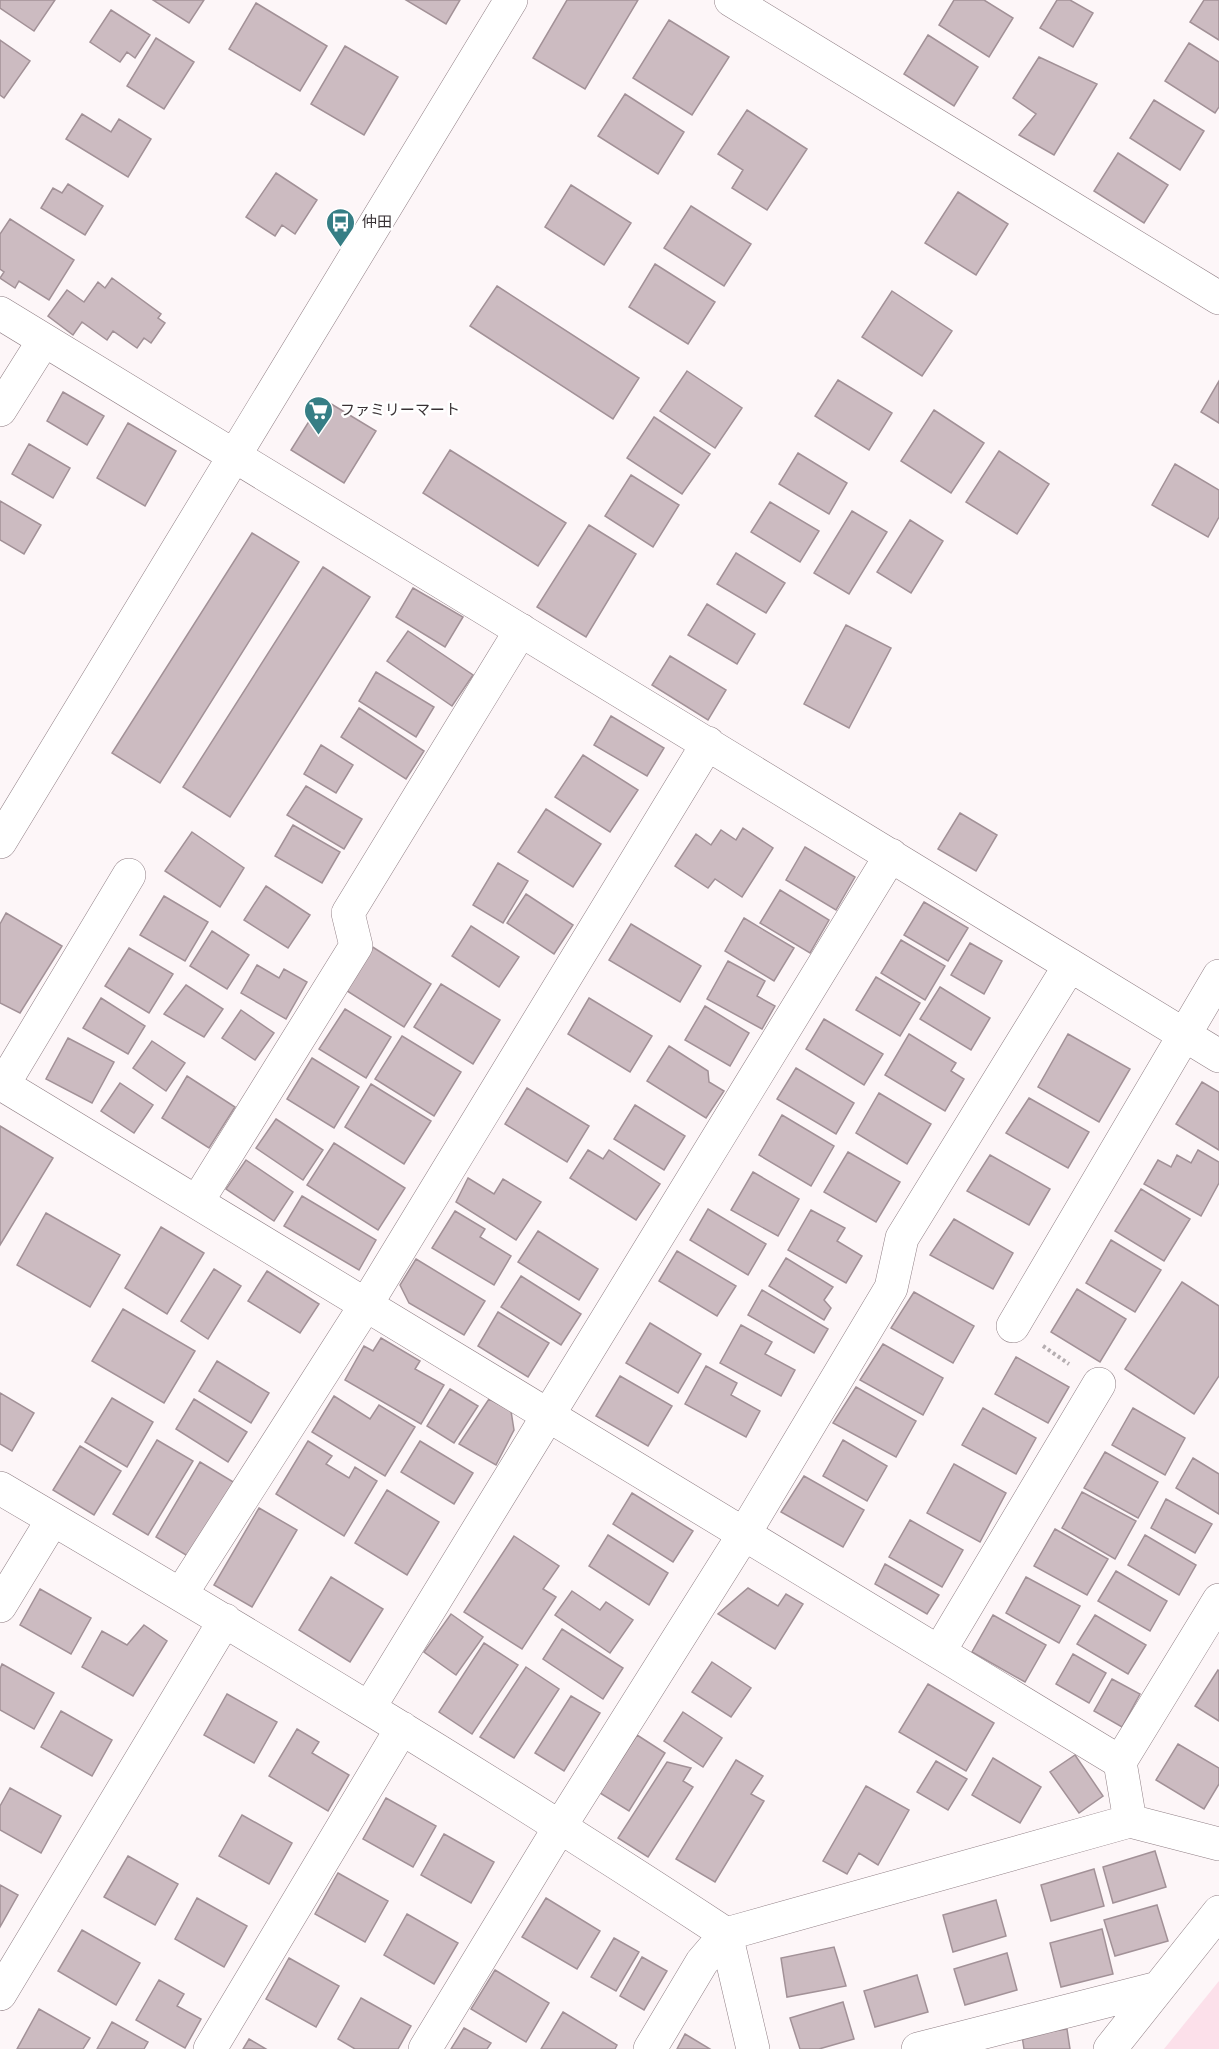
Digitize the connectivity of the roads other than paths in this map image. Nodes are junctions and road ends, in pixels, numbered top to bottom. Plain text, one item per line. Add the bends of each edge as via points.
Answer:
1 (511, 0) edge
2 (731, 0) edge
3 (1219, 298) edge
4 (0, 313) edge
5 (44, 340) junction
6 (0, 410) edge
7 (235, 458) junction
8 (522, 630) junction
9 (708, 743) junction
10 (0, 842) edge
11 (891, 855) junction
12 (129, 875) dead end
13 (1070, 965) junction
14 (1219, 976) edge
15 (1184, 1035) junction
16 (1219, 1056) edge
17 (2, 1084) edge
18 (197, 1202) junction
19 (367, 1303) junction
20 (1013, 1326) road end
21 (1099, 1384) road end
22 (549, 1415) junction
23 (0, 1488) edge
24 (53, 1519) junction
25 (744, 1534) junction
26 (181, 1594) junction
27 (1219, 1600) edge
28 (0, 1606) edge
29 (225, 1620) junction
30 (939, 1652) junction
31 (369, 1708) junction
32 (402, 1728) junction
33 (1120, 1762) junction
34 (1130, 1821) junction
35 (561, 1825) junction
36 (1219, 1844) edge
37 (1219, 1912) edge
38 (726, 1934) junction
39 (1158, 1988) junction
40 (0, 1994) edge
41 (210, 2049) edge
42 (425, 2049) edge
43 (650, 2049) edge
44 (753, 2049) edge
45 (918, 2049) edge
46 (1110, 2049) edge

1 - 7 street
2 - 3 street
4 - 5 street
5 - 6 street
5 - 7 street
7 - 8 street
7 - 10 street
8 - 9 street
8 - 18 street via 348,913 356,946
9 - 11 street
9 - 19 street
11 - 13 street
11 - 22 street
12 - 17 street
13 - 15 street
13 - 25 street via 902,1238 891,1288
14 - 15 street
15 - 16 street
15 - 20 street
17 - 18 street
18 - 19 street
19 - 22 street
19 - 26 street
21 - 30 street
22 - 25 street
22 - 31 street
23 - 24 street
24 - 26 street
24 - 28 street
25 - 30 street
25 - 35 street
26 - 29 street
27 - 33 street
29 - 31 street
29 - 40 street
30 - 33 street
31 - 32 street
32 - 35 street
32 - 41 street
33 - 34 street
34 - 36 street
34 - 38 street
35 - 38 street
35 - 42 street
37 - 39 street
38 - 43 street via 702,1962
38 - 44 street
39 - 45 street
39 - 46 street

